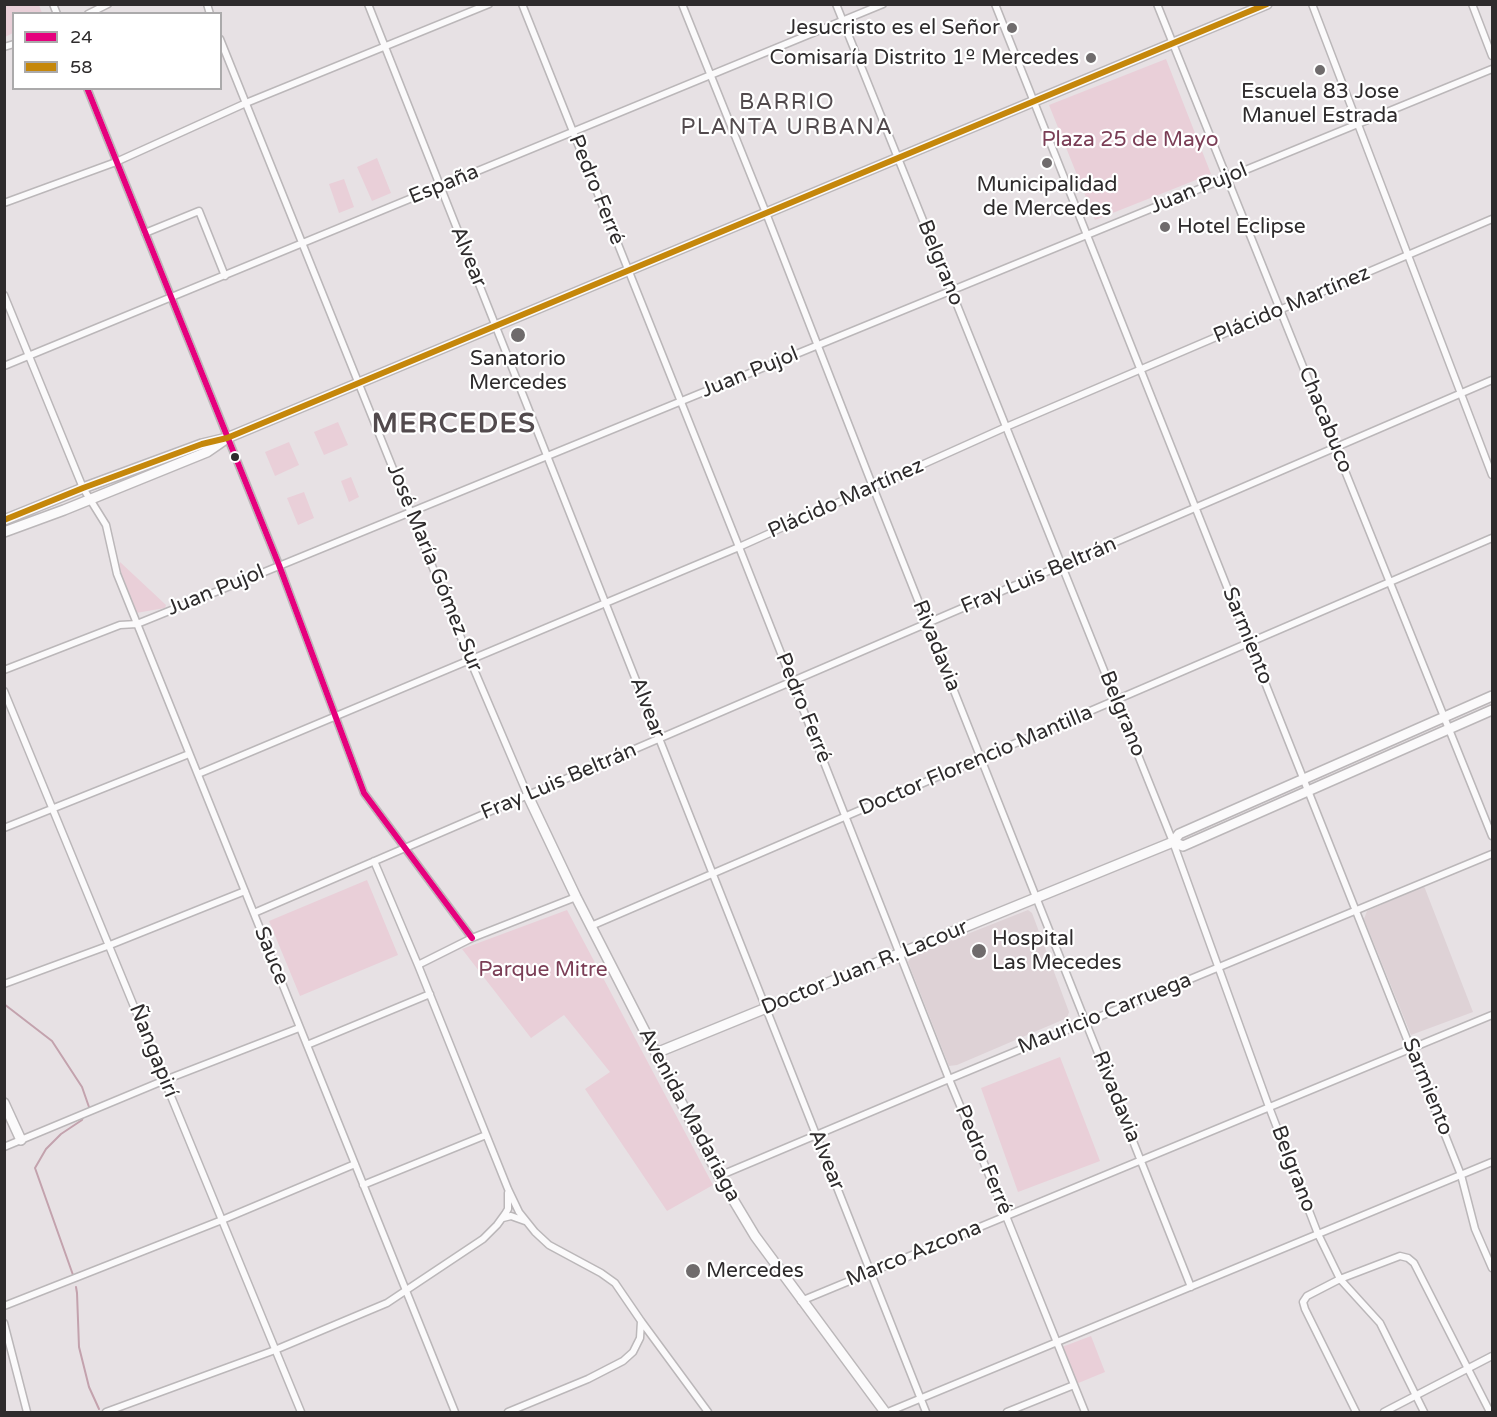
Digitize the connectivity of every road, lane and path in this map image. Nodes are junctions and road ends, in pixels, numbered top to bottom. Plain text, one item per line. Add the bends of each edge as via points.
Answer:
1 (108, 4) edge
2 (368, 4) edge
3 (489, 4) edge
4 (522, 4) edge
5 (682, 4) edge
6 (836, 4) edge
7 (883, 4) edge
8 (995, 4) edge
9 (1157, 4) edge
10 (1267, 4) edge
11 (1312, 4) edge
12 (1472, 4) edge
13 (92, 12) edge
14 (843, 21) junction
15 (222, 44) edge
16 (1173, 44) junction
17 (384, 47) junction
18 (1492, 56) edge
19 (1492, 69) edge
20 (711, 75) junction
21 (88, 90) edge
22 (1034, 102) junction
23 (246, 103) junction
24 (1358, 124) junction
25 (573, 132) junction
26 (898, 158) junction
27 (116, 162) junction
28 (1227, 178) junction
29 (440, 187) junction
30 (4, 203) edge
31 (766, 213) junction
32 (1492, 219) edge
33 (145, 233) junction
34 (1087, 235) junction
35 (303, 244) junction
36 (1408, 255) junction
37 (628, 271) junction
38 (225, 276) junction
39 (951, 291) junction
40 (4, 295) edge
41 (171, 298) junction
42 (1280, 310) junction
43 (495, 326) junction
44 (818, 345) junction
45 (29, 356) junction
46 (4, 366) edge
47 (1141, 370) junction
48 (1492, 380) edge
49 (359, 383) junction
50 (1461, 394) junction
51 (680, 401) junction
52 (1006, 427) junction
53 (228, 438) junction
54 (1336, 448) junction
55 (547, 456) junction
56 (1492, 475) edge
57 (873, 487) junction
58 (83, 488) junction
59 (89, 499) junction
60 (1196, 508) junction
61 (411, 512) junction
62 (4, 520) edge
63 (4, 532) edge
64 (1492, 538) edge
65 (739, 547) junction
66 (279, 566) junction
67 (1062, 566) junction
68 (1390, 582) junction
69 (606, 603) junction
70 (137, 624) junction
71 (928, 624) junction
72 (1250, 643) junction
73 (470, 660) junction
74 (4, 670) edge
75 (793, 682) junction
76 (4, 691) edge
77 (1492, 696) edge
78 (1116, 700) junction
79 (1492, 710) edge
80 (335, 716) junction
81 (1444, 716) junction
82 (1449, 728) junction
83 (659, 739) junction
84 (189, 754) junction
85 (981, 758) junction
86 (198, 774) junction
87 (1304, 779) junction
88 (1308, 790) junction
89 (528, 796) junction
90 (54, 808) junction
91 (846, 817) junction
92 (4, 828) edge
93 (1492, 836) edge
94 (1173, 842) junction
95 (406, 849) junction
96 (1492, 854) edge
97 (374, 861) junction
98 (713, 874) junction
99 (245, 891) junction
100 (576, 897) junction
101 (1037, 898) junction
102 (1356, 911) junction
103 (254, 913) junction
104 (591, 926) junction
105 (472, 938) junction
106 (110, 945) junction
107 (899, 954) junction
108 (418, 965) junction
109 (1217, 968) junction
110 (4, 984) edge
111 (430, 994) junction
112 (766, 1008) junction
113 (1492, 1015) edge
114 (1086, 1022) junction
115 (300, 1028) junction
116 (307, 1045) junction
117 (1411, 1048) junction
118 (656, 1053) junction
119 (949, 1079) junction
120 (165, 1080) junction
121 (4, 1102) edge
122 (1269, 1107) junction
123 (816, 1134) junction
124 (486, 1135) junction
125 (21, 1140) junction
126 (4, 1147) edge
127 (1141, 1160) junction
128 (1492, 1162) edge
129 (355, 1164) junction
130 (1461, 1175) junction
131 (719, 1176) junction
132 (363, 1185) junction
133 (508, 1189) junction
134 (1006, 1216) junction
135 (502, 1218) junction
136 (222, 1220) junction
137 (528, 1223) junction
138 (1318, 1234) junction
139 (1492, 1269) edge
140 (871, 1272) junction
141 (1340, 1280) junction
142 (1191, 1287) junction
143 (406, 1292) junction
144 (801, 1301) junction
145 (4, 1306) edge
146 (641, 1321) junction
147 (4, 1323) edge
148 (1057, 1342) junction
149 (275, 1350) junction
150 (1492, 1356) edge
151 (1468, 1369) junction
152 (1074, 1385) junction
153 (1416, 1396) junction
154 (921, 1399) junction
155 (27, 1413) edge
156 (106, 1413) edge
157 (301, 1413) edge
158 (455, 1413) edge
159 (508, 1413) edge
160 (708, 1413) edge
161 (886, 1413) edge
162 (926, 1413) edge
163 (1007, 1413) edge
164 (1085, 1413) edge
165 (1356, 1413) edge
166 (1384, 1413) edge
167 (1424, 1413) edge
168 (1490, 1413) edge

1 - 13 street
2 - 17 street, Alvear
3 - 17 street
4 - 25 street, Pedro Ferré
5 - 20 street, Rivadavia
6 - 14 street, Belgrano
7 - 14 street, España
8 - 22 street, Sarmiento
9 - 16 street, Chacabuco
10 - 16 street
11 - 24 street
12 - 18 street
14 - 20 street, España
14 - 26 street, Belgrano
15 - 23 street, José María Gómez Sur
16 - 22 street
16 - 28 street, Chacabuco
17 - 23 street
17 - 29 street, Alvear
19 - 24 street, Juan Pujol
20 - 25 street, España
20 - 31 street, Rivadavia
21 - 27 street
22 - 26 street
22 - 34 street, Sarmiento
23 - 27 street
23 - 35 street, José María Gómez Sur
24 - 28 street, Juan Pujol
24 - 36 street
25 - 29 street, España
25 - 37 street, Pedro Ferré
26 - 31 street
26 - 39 street, Belgrano
27 - 30 street
27 - 33 street
28 - 34 street, Juan Pujol
28 - 42 street, Chacabuco
29 - 35 street, España
29 - 43 street, Alvear
31 - 37 street
31 - 44 street, Rivadavia
32 - 36 street, Plácido Martínez
33 - 38 street via 199,211
33 - 41 street
34 - 39 street, Juan Pujol
34 - 47 street, Sarmiento
35 - 38 street, España
35 - 49 street, José María Gómez Sur
36 - 42 street, Plácido Martínez
36 - 50 street
37 - 43 street
37 - 51 street, Pedro Ferré
38 - 41 street, España
39 - 44 street, Juan Pujol
39 - 52 street, Belgrano
40 - 45 street, Sauce
41 - 45 street, España
41 - 53 street
42 - 47 street, Plácido Martínez
42 - 54 street, Chacabuco
43 - 49 street
43 - 55 street, Alvear
44 - 51 street, Juan Pujol
44 - 57 street, Rivadavia
45 - 46 street, España
45 - 58 street, Sauce
47 - 52 street, Plácido Martínez
47 - 60 street, Sarmiento
48 - 50 street, Fray Luis Beltrán
49 - 53 street
49 - 61 street, José María Gómez Sur
50 - 54 street, Fray Luis Beltrán
50 - 56 street
51 - 55 street, Juan Pujol
51 - 65 street, Pedro Ferré
52 - 57 street, Plácido Martínez
52 - 67 street, Belgrano
53 - 58 street
53 - 59 street via 207,452
53 - 66 street
54 - 60 street, Fray Luis Beltrán
54 - 68 street, Chacabuco
55 - 61 street, Juan Pujol
55 - 69 street, Alvear
57 - 65 street, Plácido Martínez
57 - 71 street, Rivadavia
58 - 59 street, Sauce
58 - 62 street
59 - 63 street
59 - 70 street, Sauce via 106,525 117,574
60 - 67 street, Fray Luis Beltrán
60 - 72 street, Sarmiento
61 - 66 street, Juan Pujol
61 - 73 street, José María Gómez Sur
64 - 68 street, Doctor Florencio Mantilla
65 - 69 street, Plácido Martínez
65 - 75 street, Pedro Ferré
66 - 70 street, Juan Pujol
66 - 80 street
67 - 71 street, Fray Luis Beltrán
67 - 78 street, Belgrano
68 - 72 street, Doctor Florencio Mantilla
68 - 81 street, Chacabuco
69 - 73 street, Plácido Martínez
69 - 83 street, Alvear
70 - 74 street, Juan Pujol via 120,625
70 - 84 street, Sauce
71 - 75 street, Fray Luis Beltrán
71 - 85 street, Rivadavia
72 - 78 street, Doctor Florencio Mantilla
72 - 87 street, Sarmiento
73 - 80 street, Plácido Martínez
73 - 89 street, José María Gómez Sur
75 - 83 street, Fray Luis Beltrán
75 - 91 street, Pedro Ferré
76 - 90 street, Ñangapirí
77 - 81 street
78 - 85 street, Doctor Florencio Mantilla
78 - 94 street, Belgrano
79 - 82 street
80 - 86 street, Plácido Martínez
80 - 95 street via 364,793
81 - 82 street, Chacabuco
81 - 87 street
82 - 88 street
82 - 93 street, Chacabuco
83 - 89 street, Fray Luis Beltrán
83 - 98 street, Alvear
84 - 86 street, Sauce
84 - 90 street
85 - 91 street, Doctor Florencio Mantilla
85 - 101 street, Rivadavia
86 - 99 street, Sauce
87 - 88 street, Sarmiento
87 - 94 street via 1179,834
88 - 94 street via 1184,846
88 - 102 street, Sarmiento
89 - 95 street, Fray Luis Beltrán
89 - 100 street, Avenida Madariaga
90 - 92 street
90 - 106 street, Ñangapirí
91 - 98 street, Doctor Florencio Mantilla
91 - 107 street, Pedro Ferré
94 - 101 street, Doctor Juan R. Lacour
94 - 109 street, Belgrano
95 - 97 street, Fray Luis Beltrán
95 - 105 street
96 - 102 street, Mauricio Carruega
97 - 103 street, Fray Luis Beltrán
97 - 108 street
98 - 104 street, Doctor Florencio Mantilla
98 - 112 street, Alvear
99 - 103 street, Sauce
99 - 106 street
100 - 104 street, Avenida Madariaga
100 - 105 street
101 - 107 street, Doctor Juan R. Lacour
101 - 114 street, Rivadavia
102 - 109 street, Mauricio Carruega
102 - 117 street, Sarmiento
103 - 115 street, Sauce
104 - 118 street, Avenida Madariaga
105 - 108 street
106 - 110 street
106 - 120 street, Ñangapirí
107 - 112 street, Doctor Juan R. Lacour
107 - 119 street, Pedro Ferré
108 - 111 street
109 - 114 street, Mauricio Carruega
109 - 122 street, Belgrano
111 - 116 street
111 - 124 street
112 - 118 street, Doctor Juan R. Lacour
112 - 123 street, Alvear
113 - 117 street, Marco Azcona
114 - 119 street, Mauricio Carruega
114 - 127 street, Rivadavia
115 - 116 street, Sauce
115 - 120 street
116 - 129 street, Sauce
117 - 122 street, Marco Azcona
117 - 130 street, Sarmiento
118 - 131 street, Avenida Madariaga
119 - 123 street, Mauricio Carruega
119 - 134 street, Pedro Ferré
120 - 125 street
120 - 136 street, Ñangapirí
121 - 125 street
122 - 127 street, Marco Azcona
122 - 138 street, Belgrano
123 - 131 street, Mauricio Carruega
123 - 140 street, Alvear
124 - 132 street
124 - 133 street
125 - 126 street
127 - 134 street, Marco Azcona
127 - 142 street, Rivadavia
128 - 130 street
129 - 132 street, Sauce
129 - 136 street
130 - 138 street
130 - 139 street, Sarmiento via 1474,1229
131 - 144 street, Avenida Madariaga
132 - 143 street, Sauce
133 - 135 street via 508,1209
133 - 137 street
134 - 140 street, Marco Azcona
134 - 148 street, Pedro Ferré
135 - 137 street via 511,1216
135 - 143 street via 483,1239
136 - 145 street
136 - 149 street, Ñangapirí
137 - 146 street via 549,1245 615,1283
138 - 141 street, Belgrano
138 - 142 street
140 - 144 street, Marco Azcona
140 - 154 street, Alvear
141 - 151 street via 1400,1256 1408,1258
141 - 153 street, Belgrano via 1380,1323
141 - 165 street via 1307,1296 1303,1302
142 - 148 street
143 - 149 street
143 - 158 street, Sauce
144 - 161 street, Avenida Madariaga
146 - 159 street via 640,1338 623,1361
146 - 160 street
147 - 155 street
148 - 152 street, Pedro Ferré
148 - 154 street
149 - 156 street
149 - 157 street, Ñangapirí
150 - 151 street
151 - 153 street
151 - 168 street
152 - 163 street
152 - 164 street, Pedro Ferré
153 - 166 street
153 - 167 street, Belgrano
154 - 161 street
154 - 162 street, Alvear

